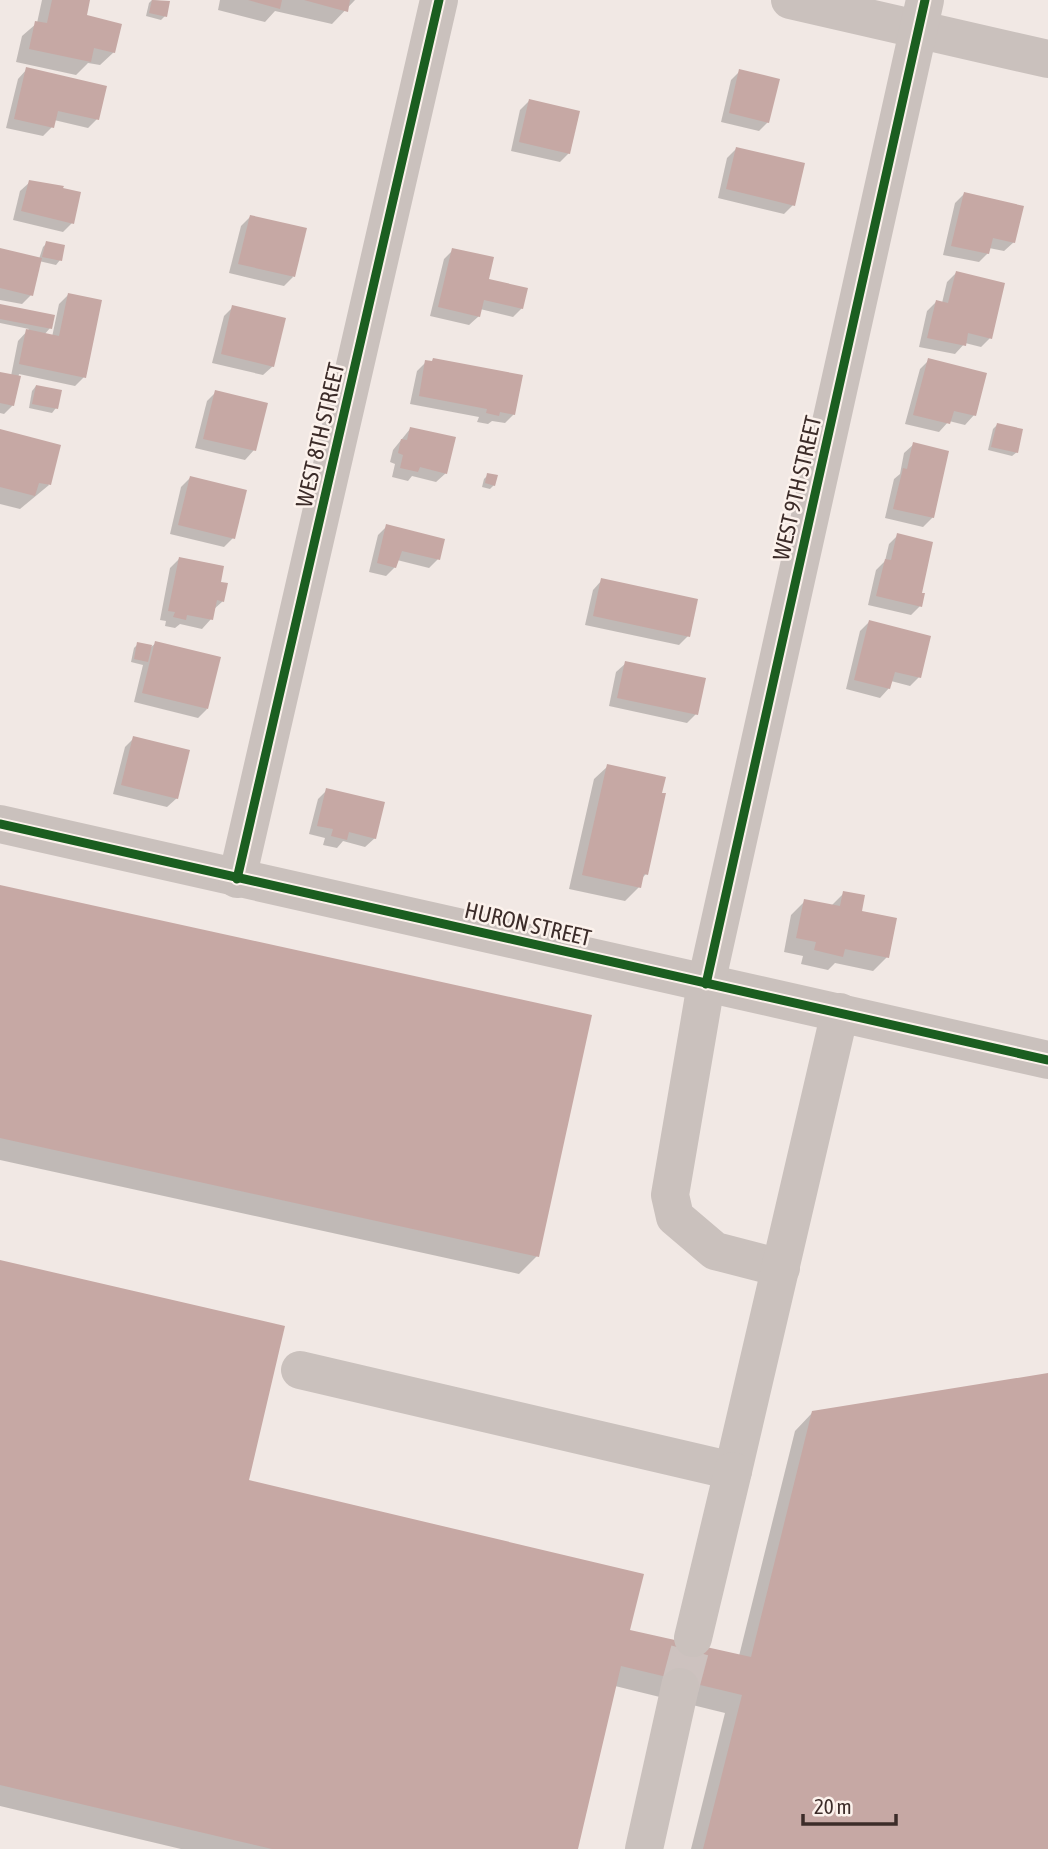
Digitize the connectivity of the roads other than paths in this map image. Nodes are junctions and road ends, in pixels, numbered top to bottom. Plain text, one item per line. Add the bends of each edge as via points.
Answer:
1 (439, 0) edge
2 (790, 0) edge
3 (922, 14) edge
4 (1048, 59) edge
5 (0, 824) edge
6 (237, 879) junction
7 (706, 984) junction
8 (840, 1012) junction
9 (1048, 1060) edge
10 (781, 1268) junction
11 (300, 1370) dead end
12 (733, 1471) junction
13 (692, 1638) tunnel mouth
14 (680, 1687) tunnel mouth
15 (644, 1849) edge

1 - 6 street, WEST 8TH STREET
2 - 3 street
3 - 4 street
3 - 7 street, WEST 9TH STREET
5 - 6 street, HURON STREET
6 - 7 street, HURON STREET
7 - 8 street, HURON STREET
7 - 10 street, WEST 9TH STREET via 670,1195 675,1217 715,1251
8 - 9 street, HURON STREET
8 - 10 street
10 - 12 street
11 - 12 street
12 - 13 street
14 - 15 street

